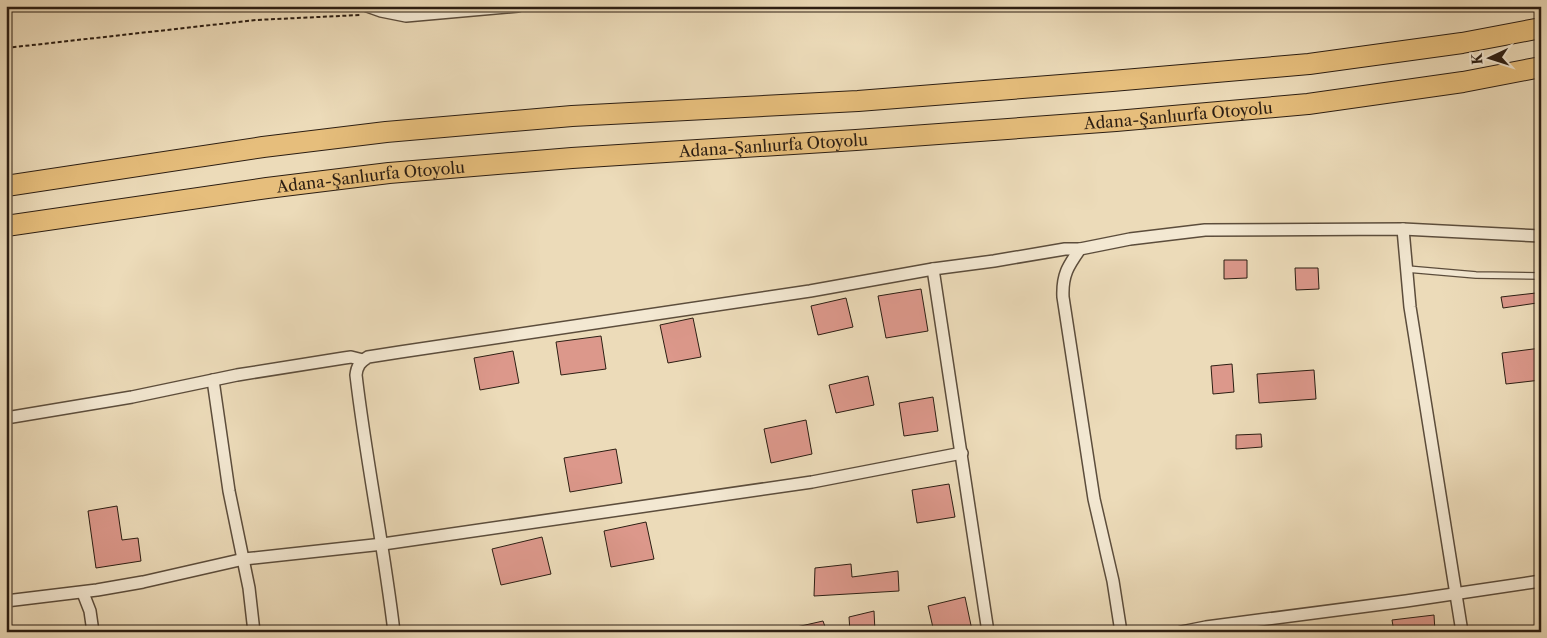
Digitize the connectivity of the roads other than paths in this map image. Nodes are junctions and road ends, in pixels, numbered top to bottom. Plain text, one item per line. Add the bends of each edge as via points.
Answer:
1 (518, 6) edge
2 (365, 11) edge
3 (1541, 28) edge
4 (1541, 67) edge
5 (6, 186) edge
6 (6, 226) edge
7 (1403, 229) junction
8 (1541, 236) edge
9 (1080, 249) junction
10 (933, 269) junction
11 (1407, 269) junction
12 (1541, 276) edge
13 (364, 360) junction
14 (213, 380) junction
15 (6, 418) edge
16 (962, 454) junction
17 (383, 544) junction
18 (244, 559) junction
19 (1541, 581) edge
20 (83, 592) junction
21 (1456, 594) junction
22 (6, 601) edge
23 (93, 632) edge
24 (254, 632) edge
25 (394, 632) edge
26 (988, 632) edge
27 (1121, 632) edge
28 (1181, 632) edge
29 (1462, 632) edge

1 - 2 street via 406,16
3 - 5 highway via 1462,43 1309,64 858,100 572,116 386,132
4 - 6 highway, Adana-Şanlıurfa Otoyolu via 1463,82 1298,105 1097,123 389,173
7 - 8 street
7 - 9 street via 1205,230
7 - 11 street
9 - 10 street
9 - 27 street via 1065,272 1063,297 1094,499
10 - 13 street via 810,291 373,356
10 - 16 street
11 - 12 lane
11 - 21 street via 1410,307
13 - 14 street via 351,357
13 - 17 street via 357,367 356,375
14 - 15 street
14 - 18 street via 229,490
16 - 17 street via 812,482
16 - 26 street
17 - 18 street
17 - 25 street
18 - 20 street
18 - 24 street
19 - 21 street
20 - 22 street
20 - 23 street
21 - 28 street
21 - 29 street

